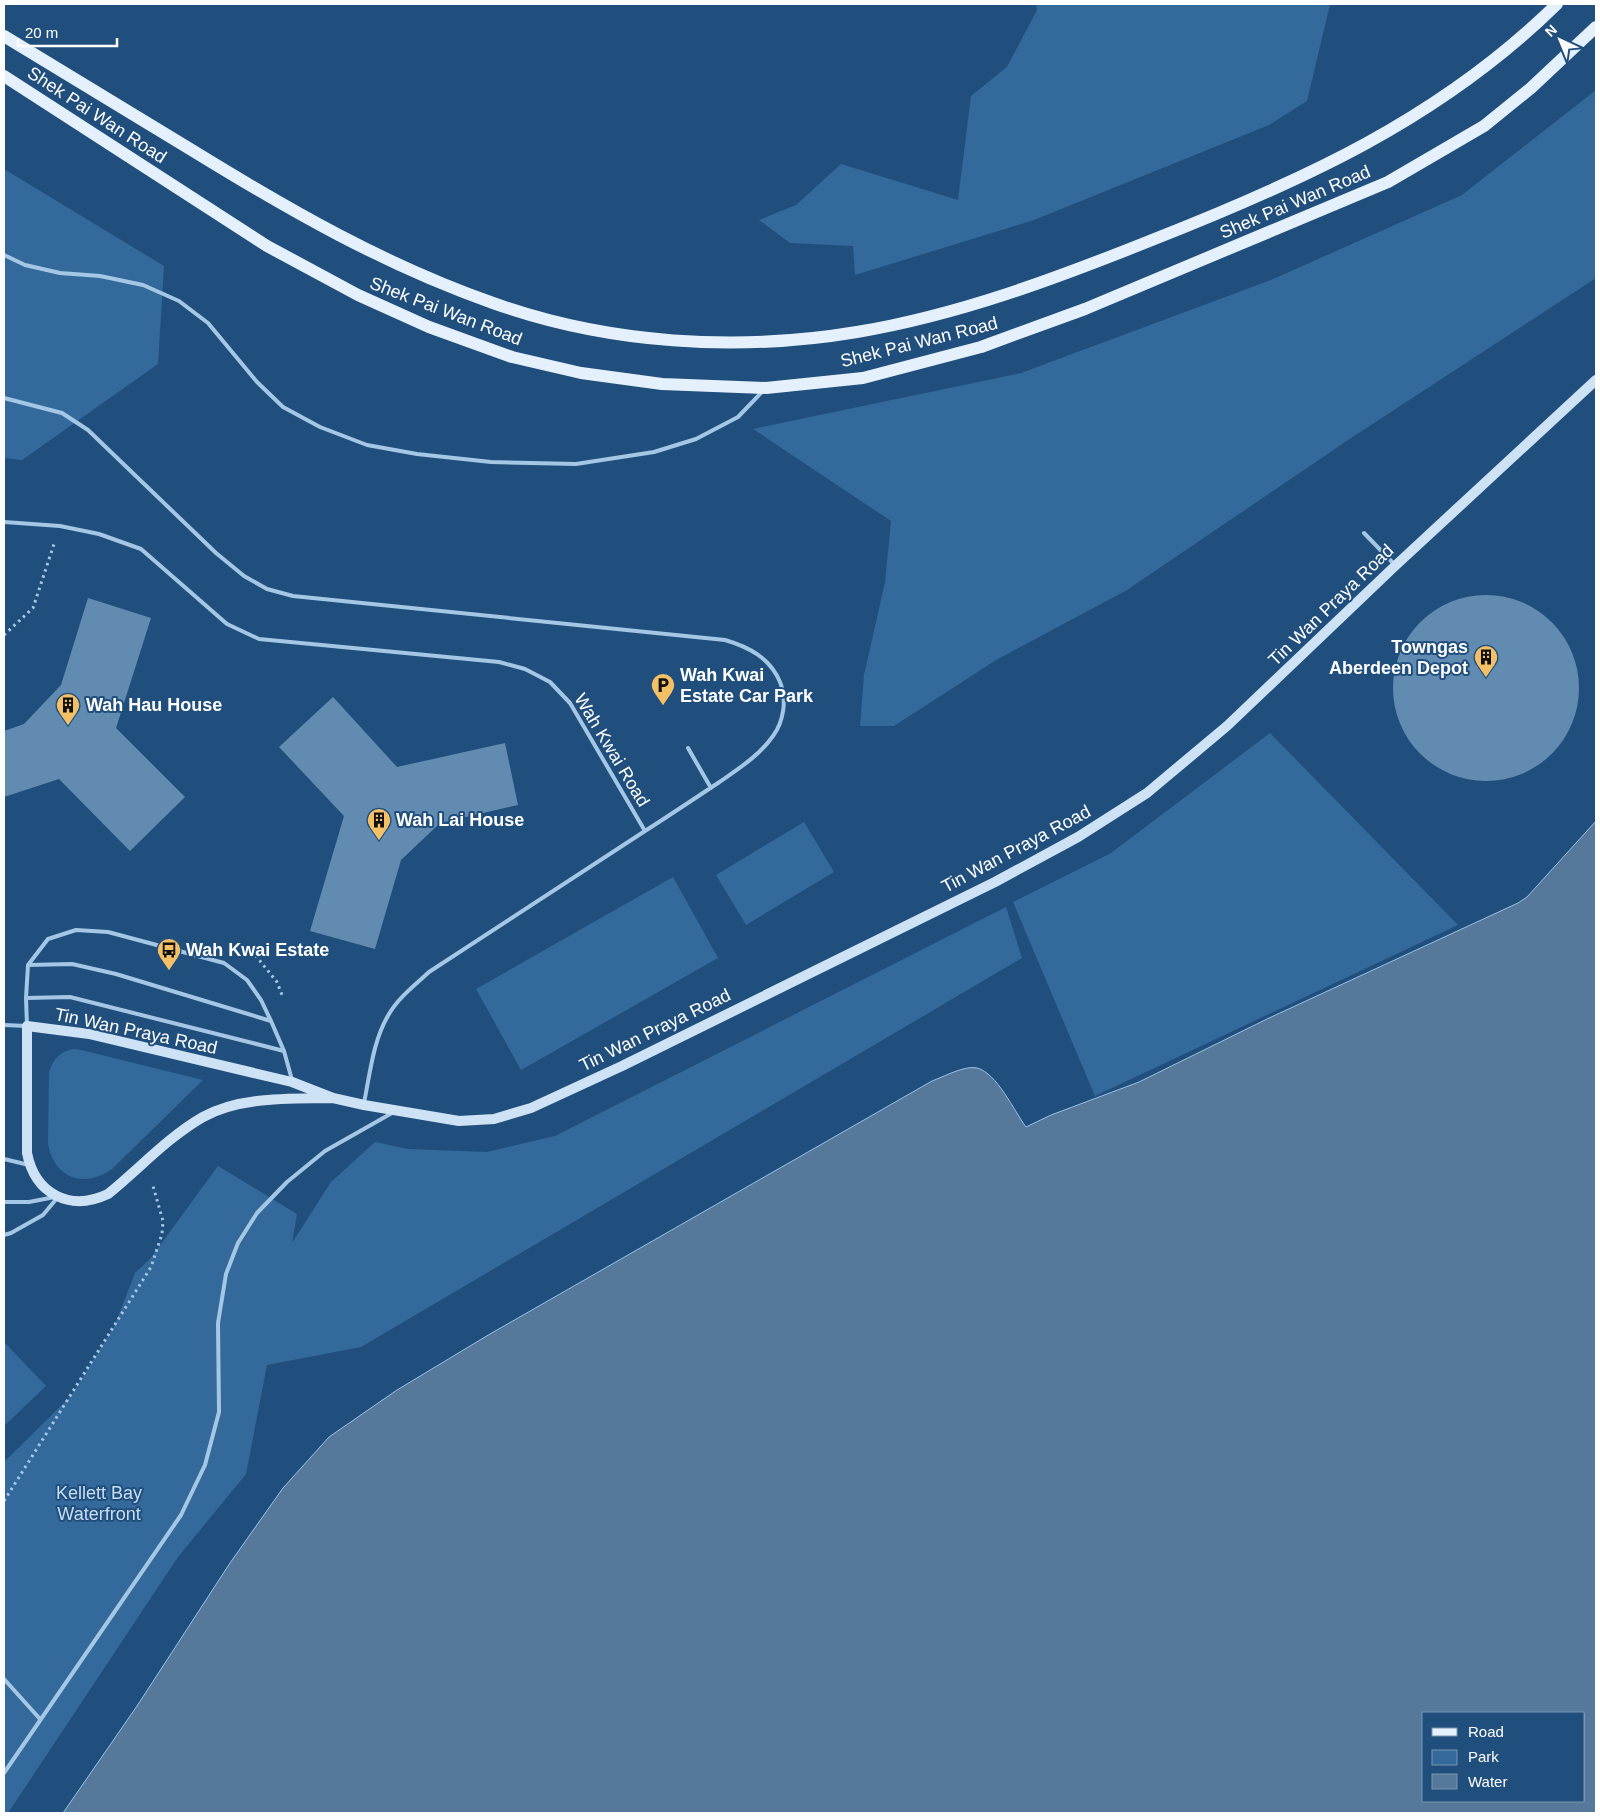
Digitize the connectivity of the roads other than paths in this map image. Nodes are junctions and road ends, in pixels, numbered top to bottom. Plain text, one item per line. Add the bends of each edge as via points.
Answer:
1 (1557, 4) edge
2 (1596, 27) edge
3 (4, 36) edge
4 (4, 76) edge
5 (4, 255) edge
6 (1596, 380) edge
7 (766, 388) junction
8 (4, 398) edge
9 (4, 522) edge
10 (1364, 533) dead end
11 (1396, 566) junction
12 (688, 748) dead end
13 (710, 788) junction
14 (645, 831) junction
15 (28, 964) junction
16 (26, 998) junction
17 (272, 1021) junction
18 (4, 1025) edge
19 (27, 1026) junction
20 (284, 1051) junction
21 (292, 1082) junction
22 (333, 1098) junction
23 (364, 1105) junction
24 (396, 1111) junction
25 (4, 1158) edge
26 (29, 1165) junction
27 (58, 1196) junction
28 (4, 1202) edge
29 (4, 1235) edge
30 (4, 1679) edge
31 (40, 1719) junction
32 (4, 1773) edge

1 - 3 main road, Shek Pai Wan Road via 1494,60 1423,111 1332,162 1225,211 1069,273 945,312 858,332 754,342 682,341 589,328 496,304 445,285 342,238 287,208
2 - 7 main road, Shek Pai Wan Road via 1531,88 1484,126 1388,182 1085,309 981,347 863,378
4 - 7 main road, Shek Pai Wan Road via 267,246 358,295 429,327 512,357 581,373 662,384
5 - 7 lane via 25,266 143,285 179,300 208,323 257,382 283,407 320,427 367,445 417,454 491,462 576,464 654,452 696,439 738,417
6 - 11 street, Tin Wan Praya Road
8 - 13 lane via 62,413 88,430 216,553 244,576 267,589 293,596 725,640 744,646 763,658 776,672 784,691 784,712 775,734 760,753
9 - 14 lane, Wah Kwai Road via 60,526 99,534 141,549 227,624 259,639 499,662 525,669 550,682 570,703
10 - 11 lane
11 - 24 street, Tin Wan Praya Road via 1227,726 1147,793 1078,838 995,882 531,1108 494,1119 459,1121
12 - 13 lane
13 - 14 lane
14 - 23 lane, Wah Kwai Road via 429,972 407,991 389,1014 377,1044
15 - 16 lane
15 - 17 lane via 72,964 116,974
15 - 17 lane via 48,939 76,930 108,932 224,963 247,980
16 - 19 lane
16 - 20 lane via 70,997
17 - 20 lane
18 - 19 lane
19 - 21 street, Tin Wan Praya Road via 89,1034
19 - 26 street, Tin Wan Praya Road
20 - 21 lane
21 - 22 street, Tin Wan Praya Road
22 - 23 street, Tin Wan Praya Road
22 - 27 street, Tin Wan Praya Road via 236,1104 203,1117 177,1135 108,1194 83,1202
23 - 24 street, Tin Wan Praya Road
24 - 31 lane via 325,1151 293,1177 257,1213 238,1243 226,1274 220,1315 219,1412 205,1465 181,1516
25 - 26 lane
26 - 27 street, Tin Wan Praya Road via 40,1184
27 - 28 lane via 29,1202
27 - 29 lane via 43,1215
30 - 31 lane
31 - 32 lane

